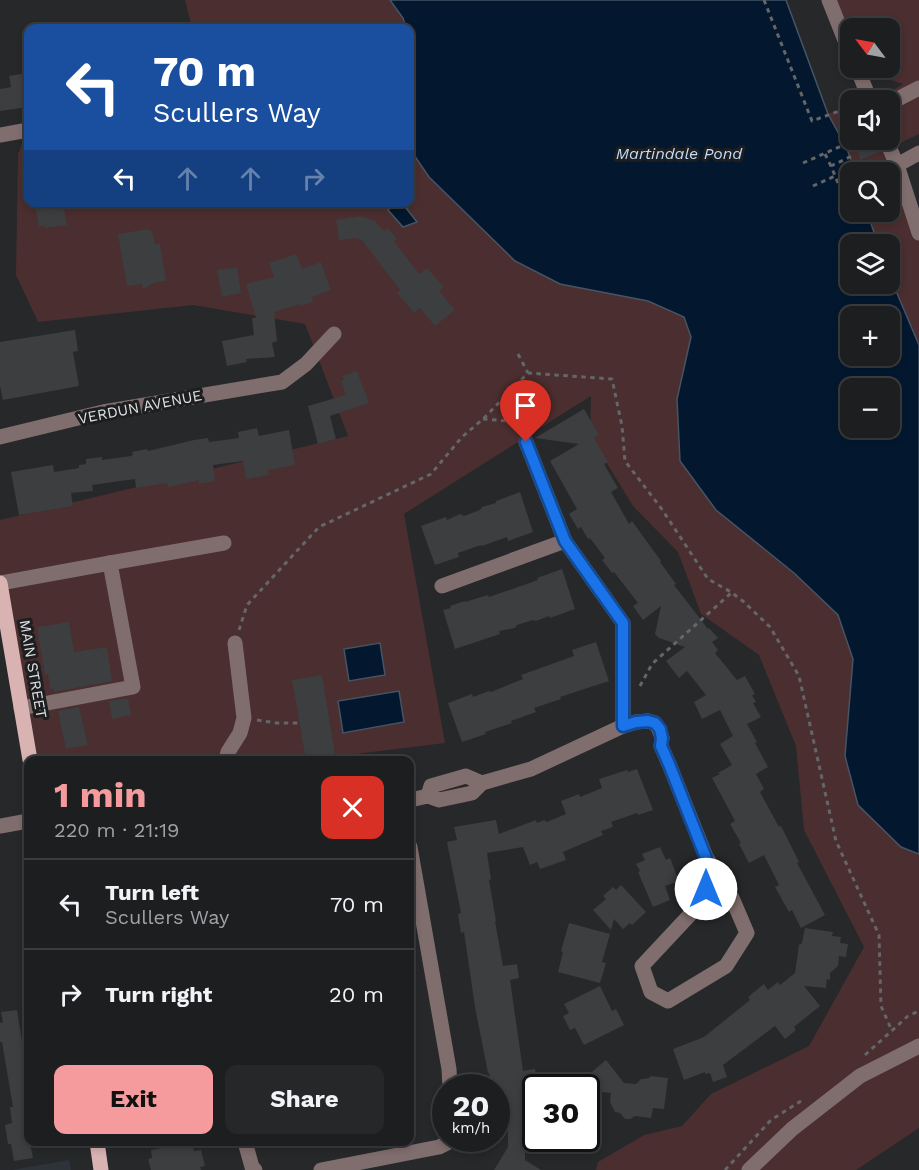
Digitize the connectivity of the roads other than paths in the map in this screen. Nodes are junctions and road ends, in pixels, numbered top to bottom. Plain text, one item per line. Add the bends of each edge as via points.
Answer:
1 (829, 0) edge
2 (840, 28) edge
3 (919, 87) edge
4 (900, 97) edge
5 (24, 131) edge
6 (0, 135) edge
7 (919, 153) edge
8 (900, 163) edge
9 (900, 174) edge
10 (919, 233) edge
11 (334, 334) dead end
12 (0, 437) edge
13 (526, 442) road end
14 (565, 541) junction
15 (224, 543) dead end
16 (110, 562) junction
17 (0, 583) edge
18 (442, 586) dead end
19 (235, 643) dead end
20 (21, 708) junction
21 (623, 726) junction
22 (29, 756) edge
23 (227, 756) edge
24 (414, 799) edge
25 (24, 822) edge
26 (0, 826) edge
27 (706, 858) junction
28 (414, 870) edge
29 (919, 1046) edge
30 (449, 1074) edge
31 (98, 1146) edge
32 (246, 1146) edge
33 (432, 1148) edge
34 (101, 1170) edge
35 (255, 1170) edge
36 (321, 1170) edge
37 (749, 1170) edge

1 - 2 street
3 - 4 street
5 - 6 street
7 - 8 street
9 - 10 street
11 - 12 street, VERDUN AVENUE via 306,364 282,382 103,412
13 - 14 street
14 - 18 street
14 - 21 street via 623,623
15 - 16 street
16 - 17 street
16 - 20 street via 133,687
17 - 20 main road, MAIN STREET
19 - 23 street via 244,718
20 - 22 main road, MAIN STREET
21 - 24 street via 531,769 482,783 472,793 439,800 428,796
21 - 27 street via 648,721 660,729 661,746
25 - 26 street
27 - 27 street via 706,889 699,905 642,966 651,992 668,1001 726,966 747,933 732,898
28 - 30 street
29 - 37 street via 860,1076 792,1129
31 - 34 main road
32 - 35 street
33 - 36 street

